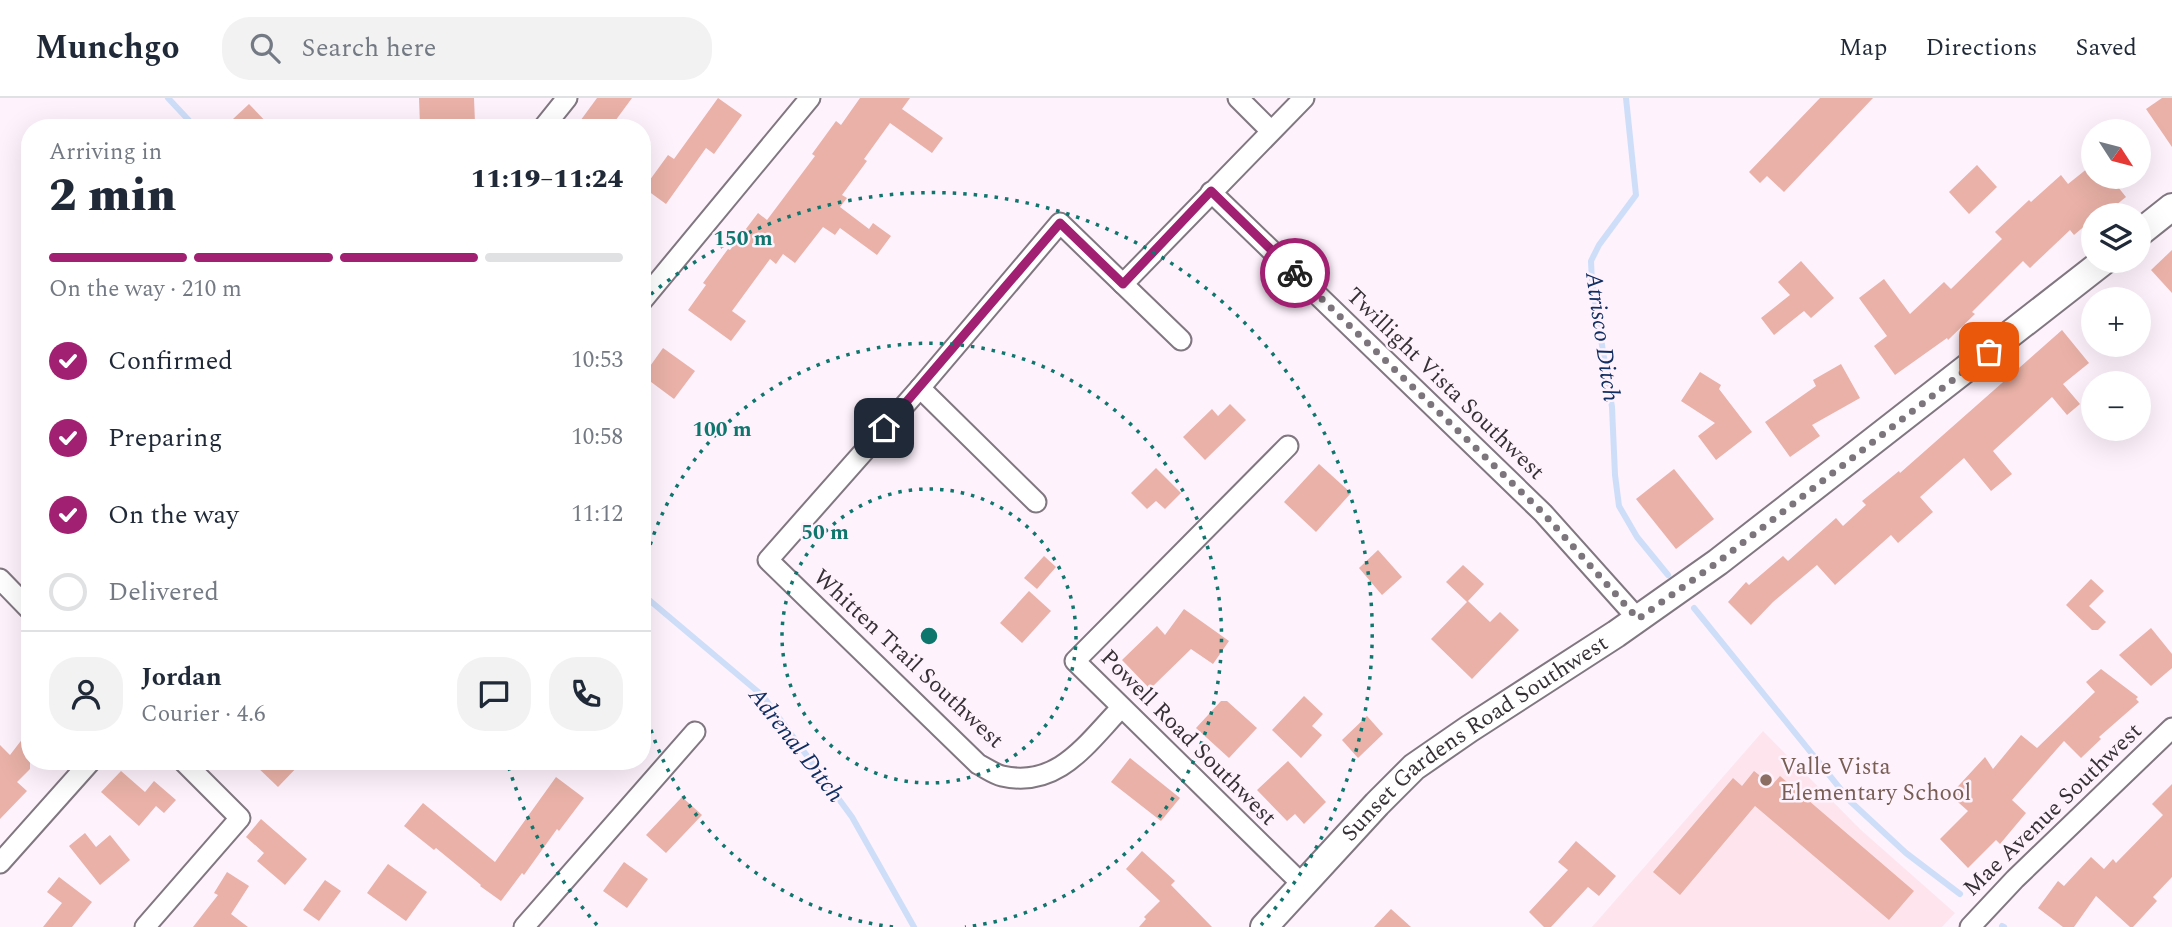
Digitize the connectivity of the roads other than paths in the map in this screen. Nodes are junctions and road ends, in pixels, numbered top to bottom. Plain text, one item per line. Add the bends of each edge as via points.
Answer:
1 (568, 98) edge
2 (810, 98) edge
3 (1238, 98) edge
4 (1304, 98) edge
5 (550, 119) edge
6 (1271, 131) junction
7 (1211, 191) junction
8 (2172, 207) edge
9 (2151, 224) edge
10 (2089, 273) edge
11 (1123, 284) junction
12 (651, 290) edge
13 (1181, 341) dead end
14 (920, 388) junction
15 (1288, 446) dead end
16 (1036, 502) dead end
17 (0, 579) edge
18 (21, 601) edge
19 (1642, 616) junction
20 (1121, 708) junction
21 (2172, 728) edge
22 (695, 732) dead end
23 (83, 770) edge
24 (192, 770) edge
25 (0, 863) edge
26 (1302, 884) junction
27 (1974, 923) edge
28 (145, 927) edge
29 (524, 927) edge
30 (1264, 927) edge

1 - 5 street
2 - 12 street
3 - 6 street
4 - 6 street
6 - 7 street
7 - 11 street
7 - 19 street, Twillight Vista Southwest via 1543,513
8 - 9 street
10 - 19 street, Sunset Gardens Road Southwest
11 - 13 street
11 - 14 street via 1060,223
14 - 16 street
14 - 20 street, Whitten Trail Southwest via 768,560 978,764 1000,776 1043,776 1065,765
15 - 20 street, Powell Road Southwest via 1075,661
17 - 18 street
19 - 26 street, Sunset Gardens Road Southwest via 1414,767
20 - 26 street, Powell Road Southwest
21 - 27 street, Mae Avenue Southwest
22 - 29 street
23 - 25 street
24 - 28 street via 240,818
26 - 30 street, Sunset Gardens Road Southwest

